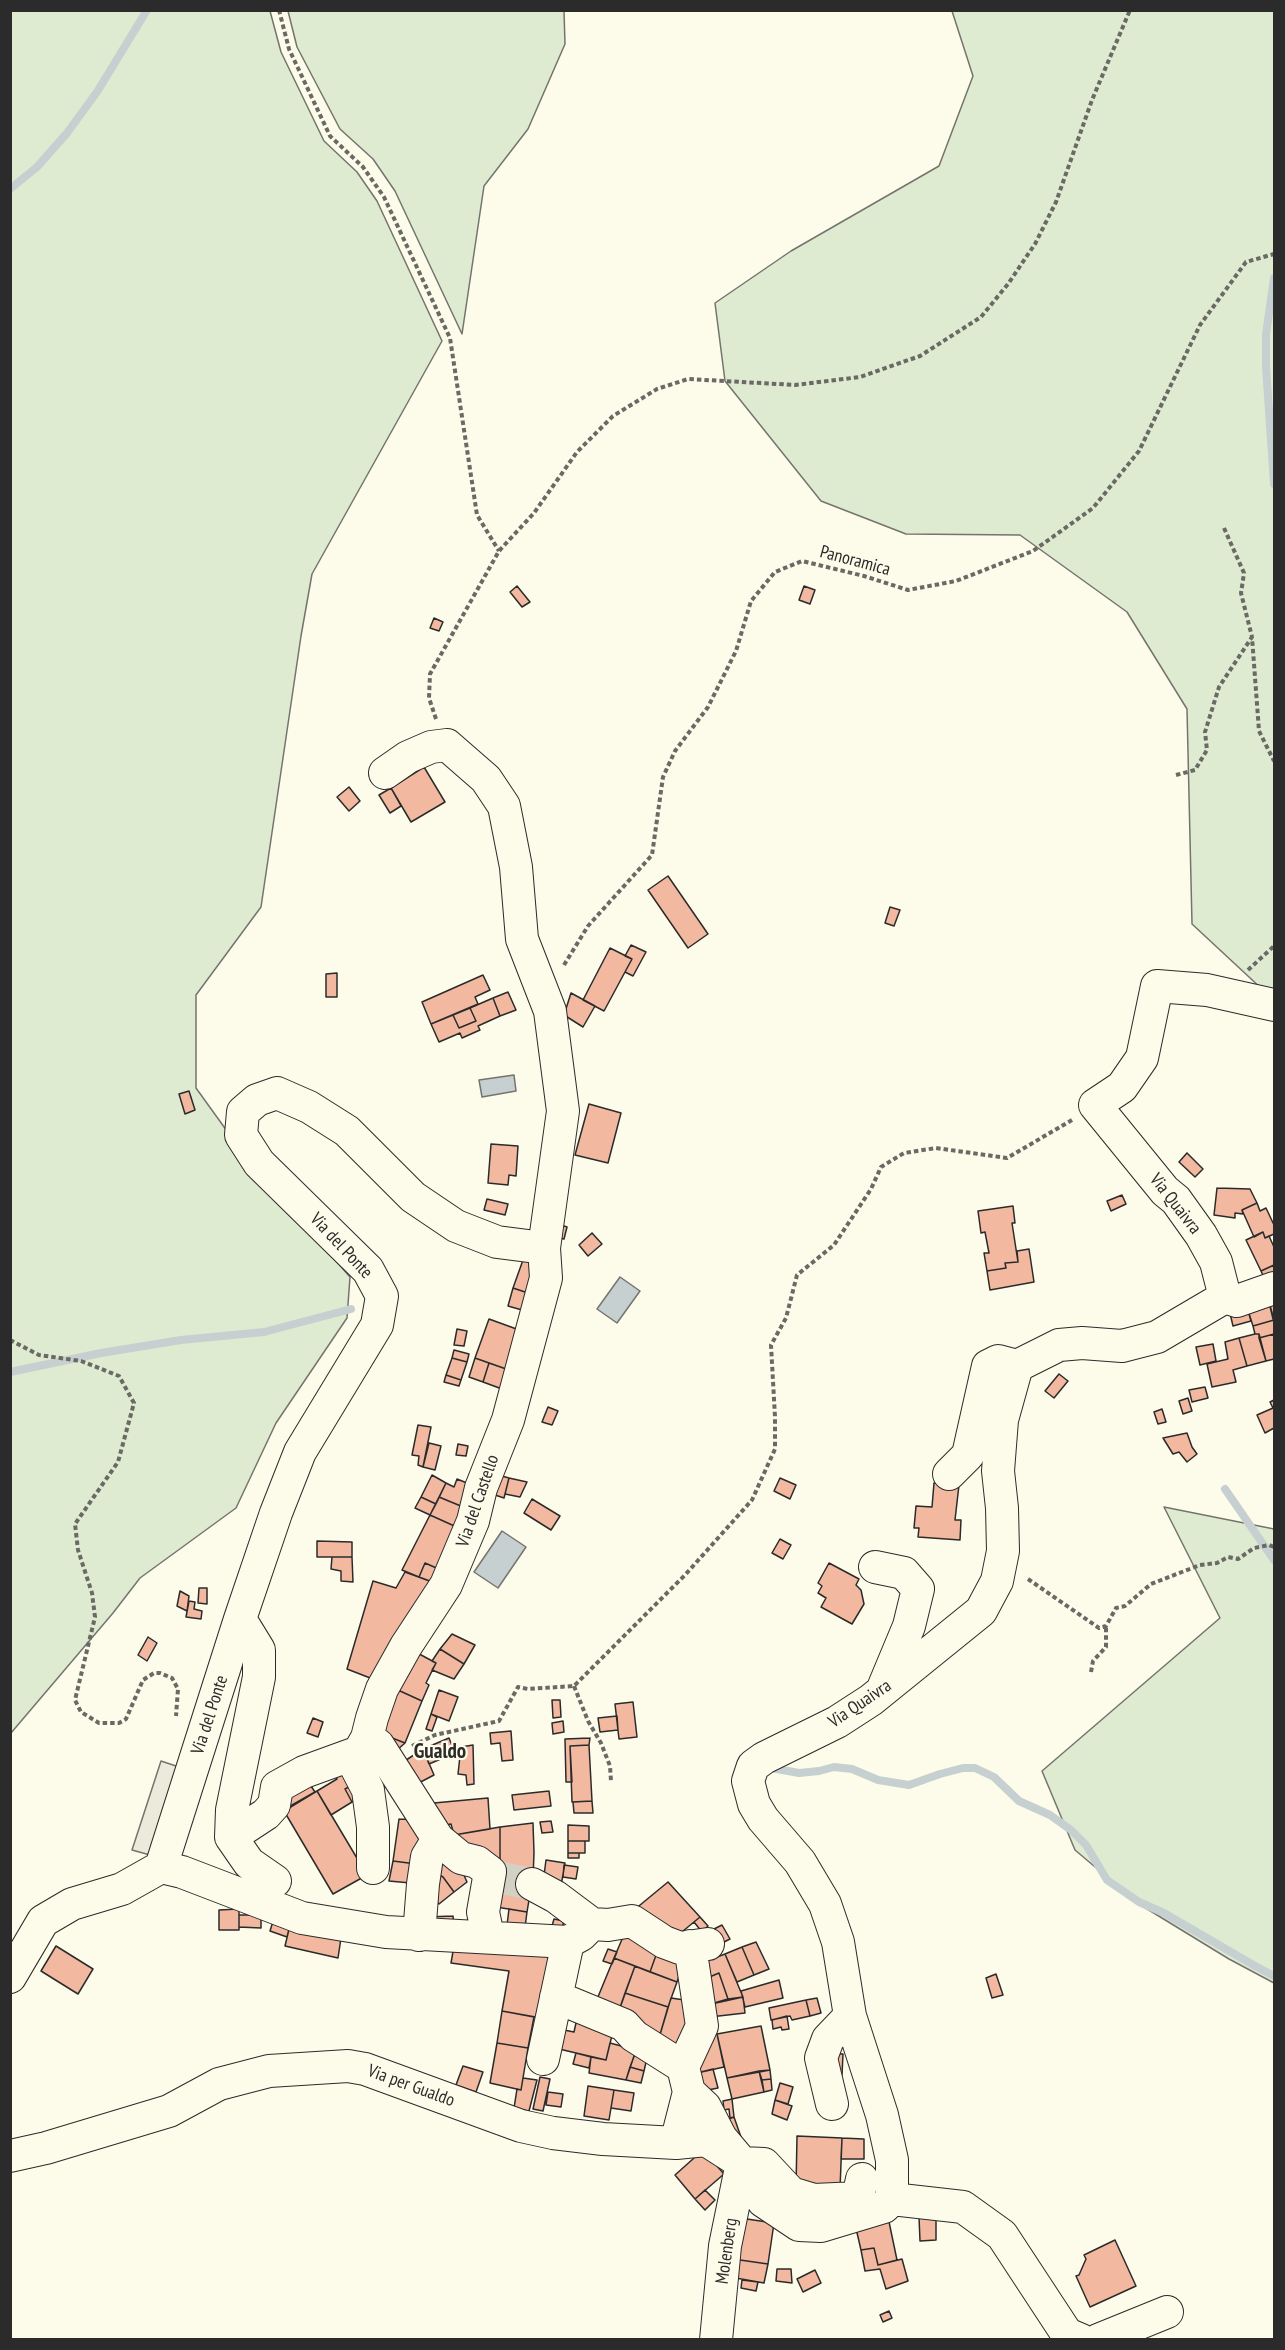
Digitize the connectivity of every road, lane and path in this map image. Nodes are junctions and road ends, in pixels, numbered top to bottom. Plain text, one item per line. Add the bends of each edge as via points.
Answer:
1 (279, 10) edge
2 (1130, 10) edge
3 (1275, 254) edge
4 (1224, 528) dead end
5 (500, 551) junction
6 (1252, 637) junction
7 (447, 745) junction
8 (1275, 761) edge
9 (385, 773) dead end
10 (1176, 775) dead end
11 (1275, 1005) edge
12 (550, 1011) junction
13 (1095, 1105) junction
14 (544, 1248) junction
15 (1275, 1288) edge
16 (1225, 1297) junction
17 (10, 1340) edge
18 (1017, 1366) junction
19 (949, 1474) dead end
20 (1275, 1547) edge
21 (1001, 1563) junction
22 (875, 1567) dead end
23 (240, 1619) junction
24 (1106, 1626) junction
25 (1090, 1672) dead end
26 (574, 1686) junction
27 (882, 1690) junction
28 (174, 1728) dead end
29 (363, 1745) junction
30 (390, 1763) junction
31 (611, 1781) dead end
32 (231, 1837) junction
33 (438, 1839) junction
34 (161, 1867) junction
35 (373, 1868) dead end
36 (275, 1881) dead end
37 (532, 1884) tunnel mouth
38 (580, 1933) junction
39 (419, 1935) junction
40 (488, 1936) junction
41 (10, 1977) edge
42 (556, 1997) junction
43 (850, 2016) junction
44 (543, 2059) dead end
45 (686, 2080) junction
46 (832, 2104) dead end
47 (676, 2143) junction
48 (10, 2156) edge
49 (742, 2163) junction
50 (862, 2179) dead end
51 (892, 2199) junction
52 (1167, 2312) dead end
53 (716, 2340) edge
54 (1081, 2340) edge
55 (1098, 2340) edge

1 - 5 path via 289,49 330,136 363,167 384,197 450,338 477,515
2 - 5 path via 1092,100 1056,202 1035,244 981,317 920,356 860,377 795,385 688,379 657,389 613,416 577,452 534,513
3 - 12 path, Panoramica via 1246,262 1200,325 1139,451 1093,508 1033,551 956,580 908,590 801,561 775,572 751,601 736,651 708,707 675,751 663,777 652,855 588,927 558,974
4 - 6 path via 1244,573 1241,593
5 - 7 path via 430,674 429,698
6 - 8 path via 1259,731
6 - 10 path via 1219,687 1205,732 1207,750 1195,770
7 - 9 street via 408,757
7 - 12 street via 486,779 504,806 516,867 522,939
11 - 13 street via 1207,990 1157,986 1142,1058 1122,1087
12 - 14 street via 563,1111
13 - 16 street, Via Quaivra via 1201,1235 1216,1262
13 - 26 path via 1007,1158 936,1148 904,1153 881,1167 834,1245 798,1275 786,1318 771,1344 775,1449 752,1500 686,1575
14 - 23 street, Via del Ponte via 497,1242 456,1227 413,1197 347,1131 309,1107 277,1093 257,1100 243,1112 241,1135 259,1164 368,1270 382,1296 377,1325 300,1452
14 - 29 street, Via del Castello via 546,1278 508,1420 481,1488 473,1521 446,1585 382,1689
15 - 16 street via 1237,1301
16 - 18 street via 1157,1337 1122,1346 1059,1346
17 - 28 path via 39,1356 81,1360 119,1376 134,1403 118,1462 75,1524 95,1617 75,1700 81,1712 99,1723 119,1723 126,1719 143,1680 160,1672 172,1678 178,1689
18 - 19 street via 998,1361 988,1366 968,1455
18 - 21 street, Via Quaivra via 1002,1420 998,1471
20 - 24 path via 1254,1548 1238,1559 1228,1557 1200,1565 1151,1584 1125,1606 1116,1608
21 - 24 path via 1099,1628
21 - 27 street, Via Quaivra via 997,1581 981,1611
22 - 27 street via 904,1573 918,1588 909,1626
23 - 32 street via 259,1650 259,1677 232,1810
23 - 34 street, Via del Ponte
24 - 25 path via 1106,1647 1093,1661
26 - 30 path via 518,1687 499,1721 435,1735 403,1750
26 - 31 path via 607,1758
27 - 43 street, Via Quaivra via 837,1722 764,1758 753,1766 748,1780 754,1804 800,1862 825,1904 838,1942
29 - 30 street via 378,1745
29 - 32 street via 277,1787 274,1805 266,1814
29 - 35 street via 355,1765 368,1790
30 - 33 street
32 - 36 street via 249,1863
33 - 39 street via 427,1857
33 - 40 street via 461,1858 477,1862 493,1874 483,1912
34 - 39 street via 302,1918
34 - 41 street via 122,1889 72,1904 43,1921
37 - 38 street via 556,1897
38 - 40 street
38 - 42 street
38 - 45 street via 632,1921 680,1948 699,1945 702,2026
39 - 40 street
42 - 44 street
42 - 45 street via 624,2025
43 - 46 street via 828,2039 821,2058
43 - 51 street, Via Quaivra via 882,2115 892,2160
45 - 47 street
45 - 49 street via 721,2138
47 - 48 street, Via per Gualdo via 603,2139 521,2126 410,2084 348,2066 268,2071 219,2084 169,2111
47 - 49 street, Via per Gualdo via 706,2140
49 - 50 street via 764,2164 790,2193 814,2200 858,2198
49 - 51 street via 763,2201 800,2225 821,2226 884,2207
49 - 53 street, Molenberg via 725,2246
51 - 54 street via 963,2207 1002,2235 1067,2334
52 - 55 street

